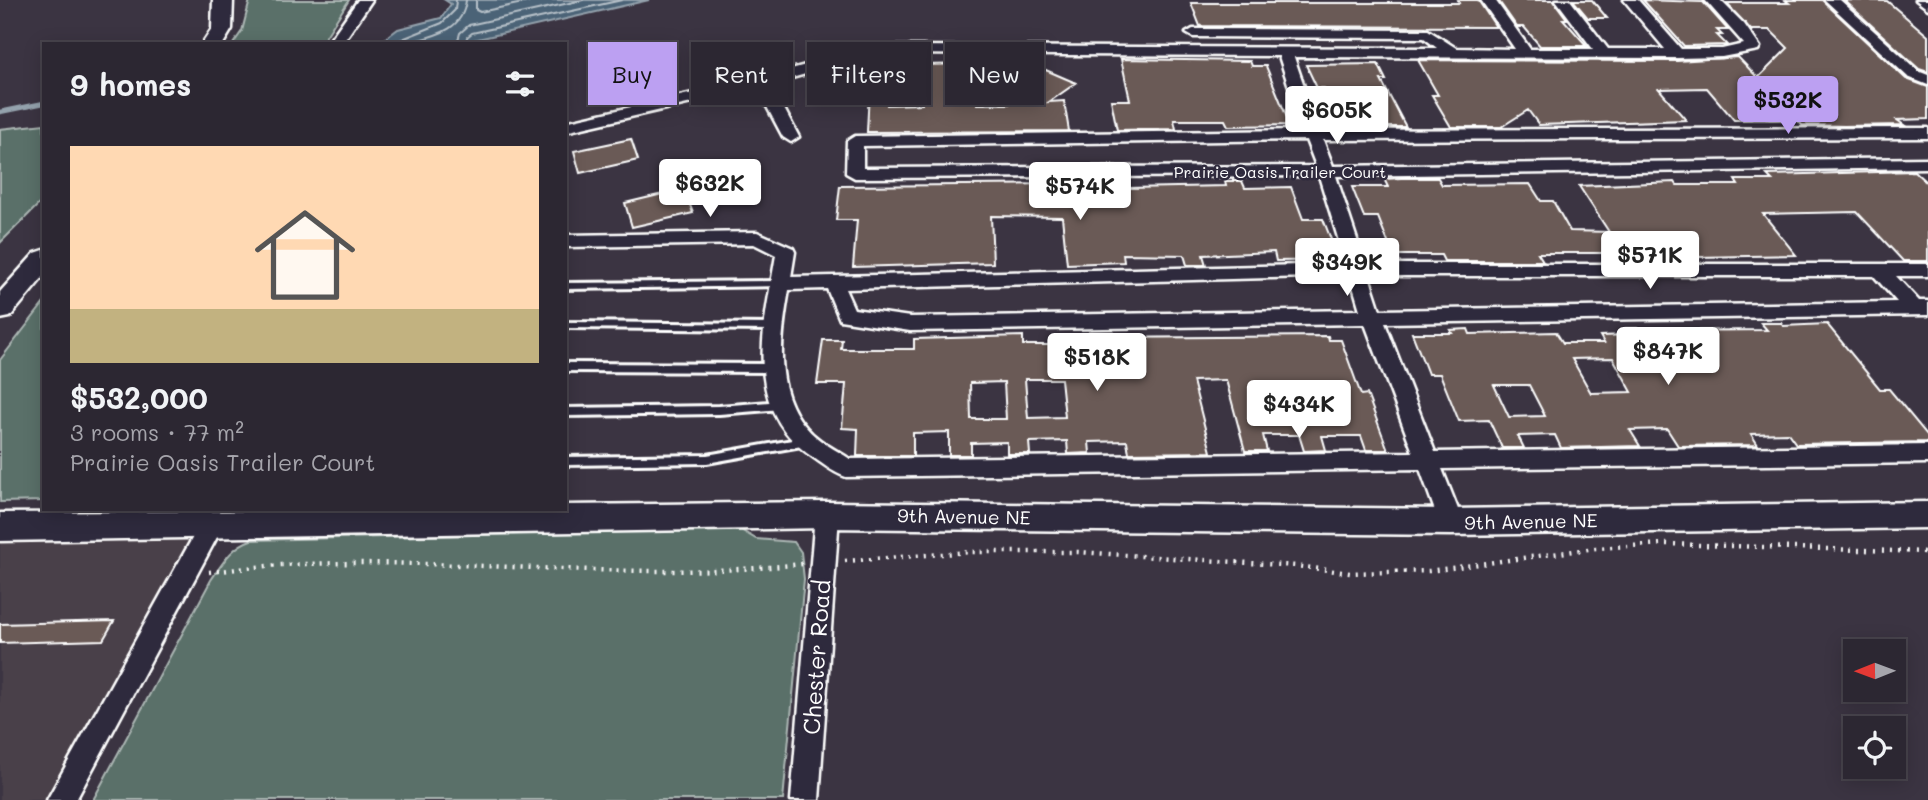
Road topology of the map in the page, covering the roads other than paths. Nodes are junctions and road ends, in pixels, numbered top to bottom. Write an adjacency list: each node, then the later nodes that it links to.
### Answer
1 (223, 0): 11 (street)
2 (365, 0): 12 (street)
3 (1488, 0): 15 (street)
4 (1563, 0): 16 (street)
5 (1631, 0): 17 (street)
6 (1712, 0): 17 (street)
7 (1832, 0): 19 (street)
8 (1923, 0): 9 (street)
9 (1928, 5)
10 (1193, 33): 14 (street)
11 (213, 42)
12 (335, 42)
13 (1285, 51): 14 (street); 18 (street); 25 (street)
14 (1451, 52): 15 (street)
15 (1525, 52): 16 (street)
16 (1604, 54): 17 (street)
17 (1677, 54)
18 (793, 73)
19 (1928, 80)
20 (691, 98): 22 (street)
21 (774, 105): 26 (street)
22 (567, 127)
23 (1760, 132): 24 (street, Prairie Oasis Trailer Court); 25 (street, Prairie Oasis Trailer Court); 28 (street)
24 (1928, 133)
25 (1313, 135): 29 (street); 29 (street, Prairie Oasis Trailer Court)
26 (791, 138)
27 (1928, 163): 28 (street, Prairie Oasis Trailer Court)
28 (1787, 164): 29 (street, Prairie Oasis Trailer Court)
29 (1326, 171): 32 (street)
30 (567, 241): 36 (street)
31 (42, 261): 39 (street)
32 (1360, 270): 33 (street); 35 (street); 40 (street)
33 (1879, 270): 34 (street); 38 (street)
34 (1928, 270)
35 (833, 282): 36 (street); 40 (street)
36 (782, 284): 37 (lane); 42 (street)
37 (567, 286)
38 (1921, 308): 40 (street)
39 (0, 310)
40 (1373, 316): 49 (street)
41 (567, 325): 42 (lane)
42 (774, 327): 44 (street)
43 (567, 367): 44 (lane)
44 (772, 368): 45 (street)
45 (781, 405): 46 (lane); 47 (street)
46 (567, 412)
47 (809, 441): 49 (street); 50 (lane)
48 (1928, 454): 49 (street)
49 (1426, 460): 54 (street)
50 (567, 461)
51 (827, 515): 53 (street, 9th Avenue NE); 54 (street, 9th Avenue NE); 57 (street, Chester Road)
52 (1928, 515): 54 (street, 9th Avenue NE)
53 (216, 516): 55 (street, 9th Avenue NE); 56 (street)
54 (1451, 522)
55 (0, 527)
56 (61, 800)
57 (805, 800)

